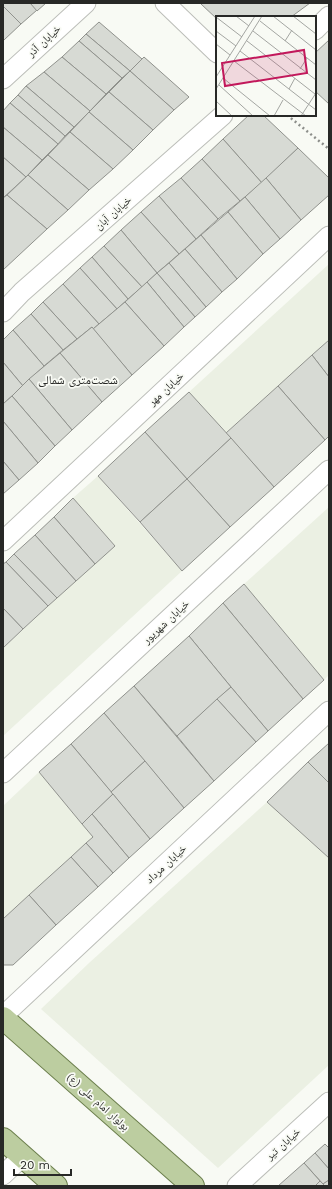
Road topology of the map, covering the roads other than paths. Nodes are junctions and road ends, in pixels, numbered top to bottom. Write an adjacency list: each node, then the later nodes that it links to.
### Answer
1 (86, 3): 6 (street, خیابان آذر)
2 (165, 3): 5 (street)
3 (329, 16): 4 (street)
4 (316, 29)
5 (216, 52)
6 (3, 80)
7 (222, 116): 9 (street, خیابان آبان)
8 (329, 236): 11 (street, خیابان مهر)
9 (3, 312)
10 (329, 470): 13 (street, خیابان شهریور)
11 (3, 541)
12 (329, 712): 14 (street, خیابان مرداد)
13 (3, 773)
14 (3, 1017): 20 (main road, بولوار امام علی (ع))
15 (329, 1102): 21 (street, خیابان تیر)
16 (3, 1138): 17 (main road)
17 (23, 1156): 18 (street); 19 (main road)
18 (3, 1175)
19 (56, 1186)
20 (193, 1186)
21 (237, 1186)

